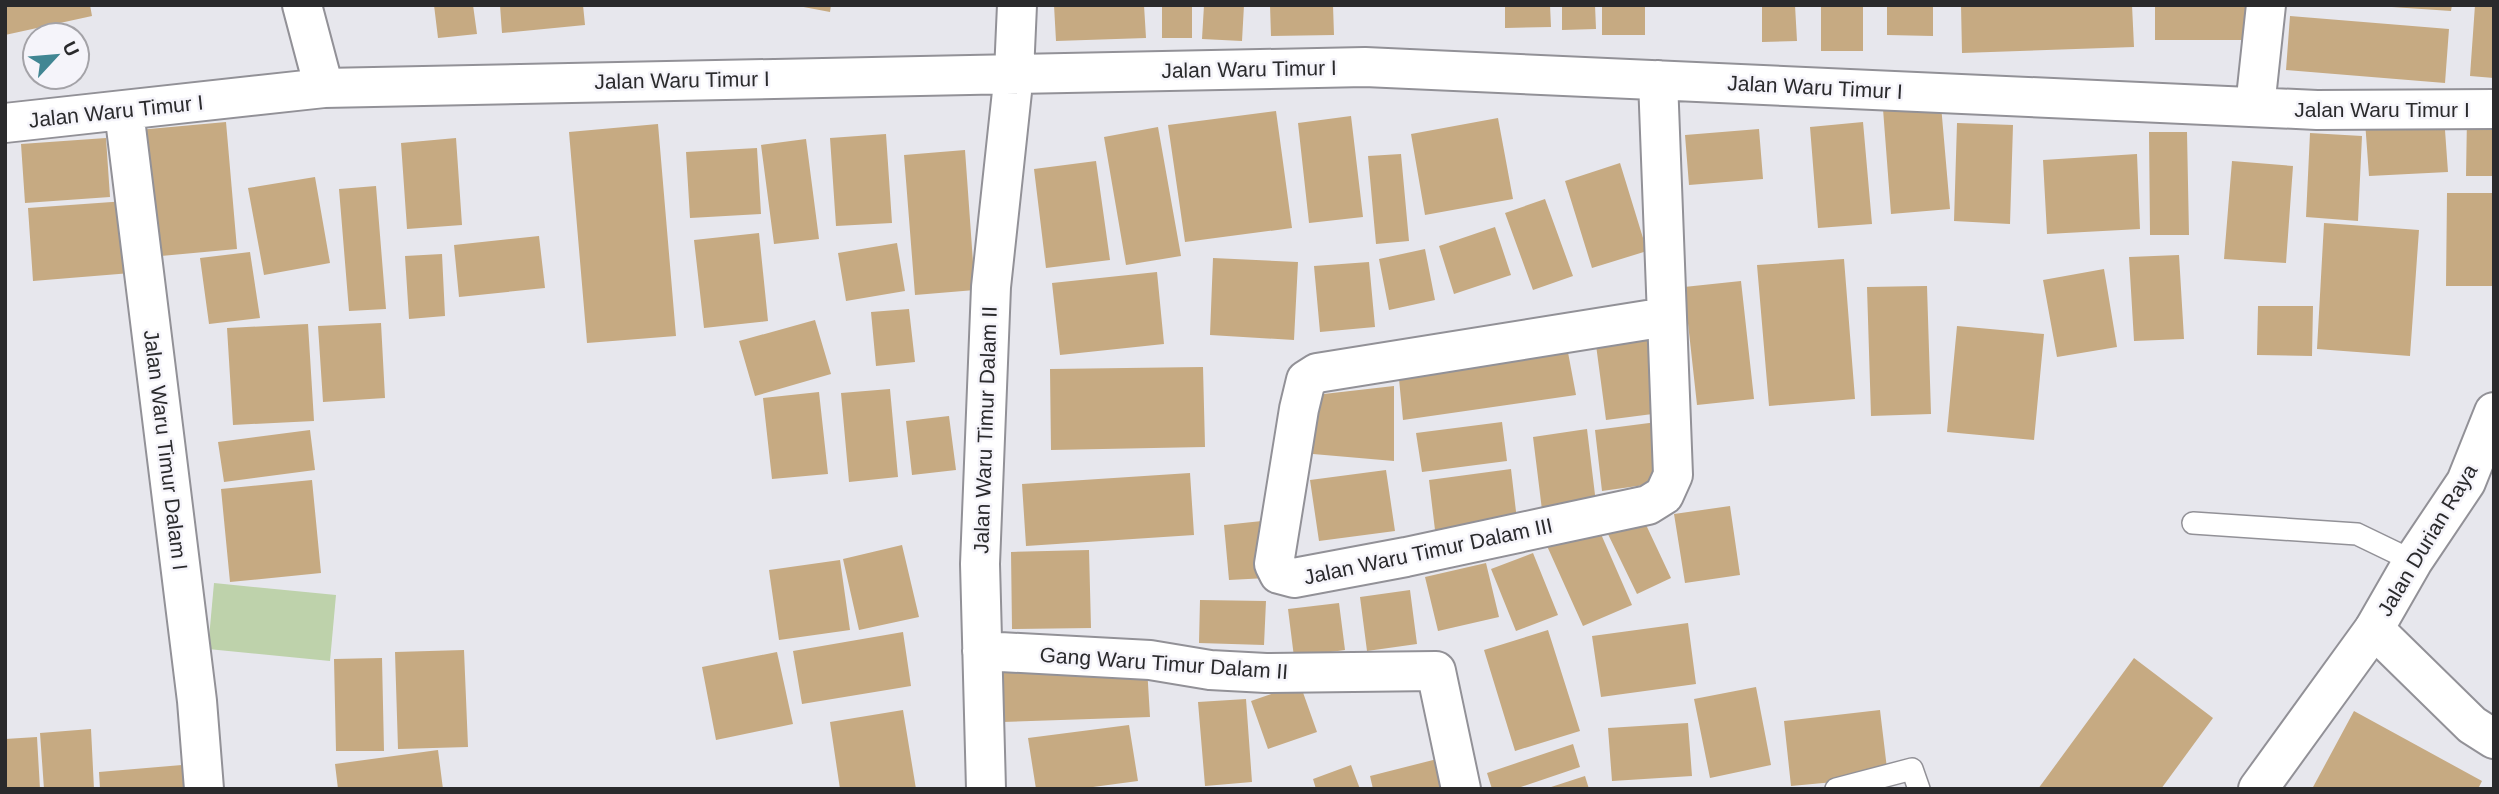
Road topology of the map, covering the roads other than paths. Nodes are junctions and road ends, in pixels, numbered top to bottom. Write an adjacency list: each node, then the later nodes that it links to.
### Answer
1 (302, 5): 6 (street)
2 (1017, 5): 4 (street, Jalan Waru Timur Dalam II)
3 (2266, 5): 7 (street)
4 (1014, 73): 5 (street, Jalan Waru Timur I); 6 (street, Jalan Waru Timur I); 16 (street, Jalan Waru Timur Dalam II)
5 (1658, 80): 7 (street, Jalan Waru Timur I); 11 (street, Jalan Waru Timur Dalam III)
6 (324, 88): 9 (street, Jalan Waru Timur I)
7 (2255, 107): 8 (street, Jalan Waru Timur I)
8 (2494, 109)
9 (124, 111): 10 (street, Jalan Waru Timur I); 18 (street, Jalan Waru Timur Dalam I)
10 (5, 123)
11 (1667, 317): 11 (street, Jalan Waru Timur Dalam III)
12 (2494, 412): 14 (street, Jalan Durian Raya)
13 (2193, 523): 14 (lane)
14 (2413, 561): 15 (street, Jalan Durian Raya)
15 (2374, 629): 17 (street, Jalan Durian Raya); 23 (street, Jalan Durian Raya)
16 (982, 651): 19 (street, Jalan Waru Timur Dalam II); 20 (street, Gang Waru Timur Dalam II)
17 (2494, 739)
18 (204, 789)
19 (986, 789)
20 (1461, 789)
21 (1836, 789): 22 (lane)
22 (1919, 789)
23 (2258, 789)

